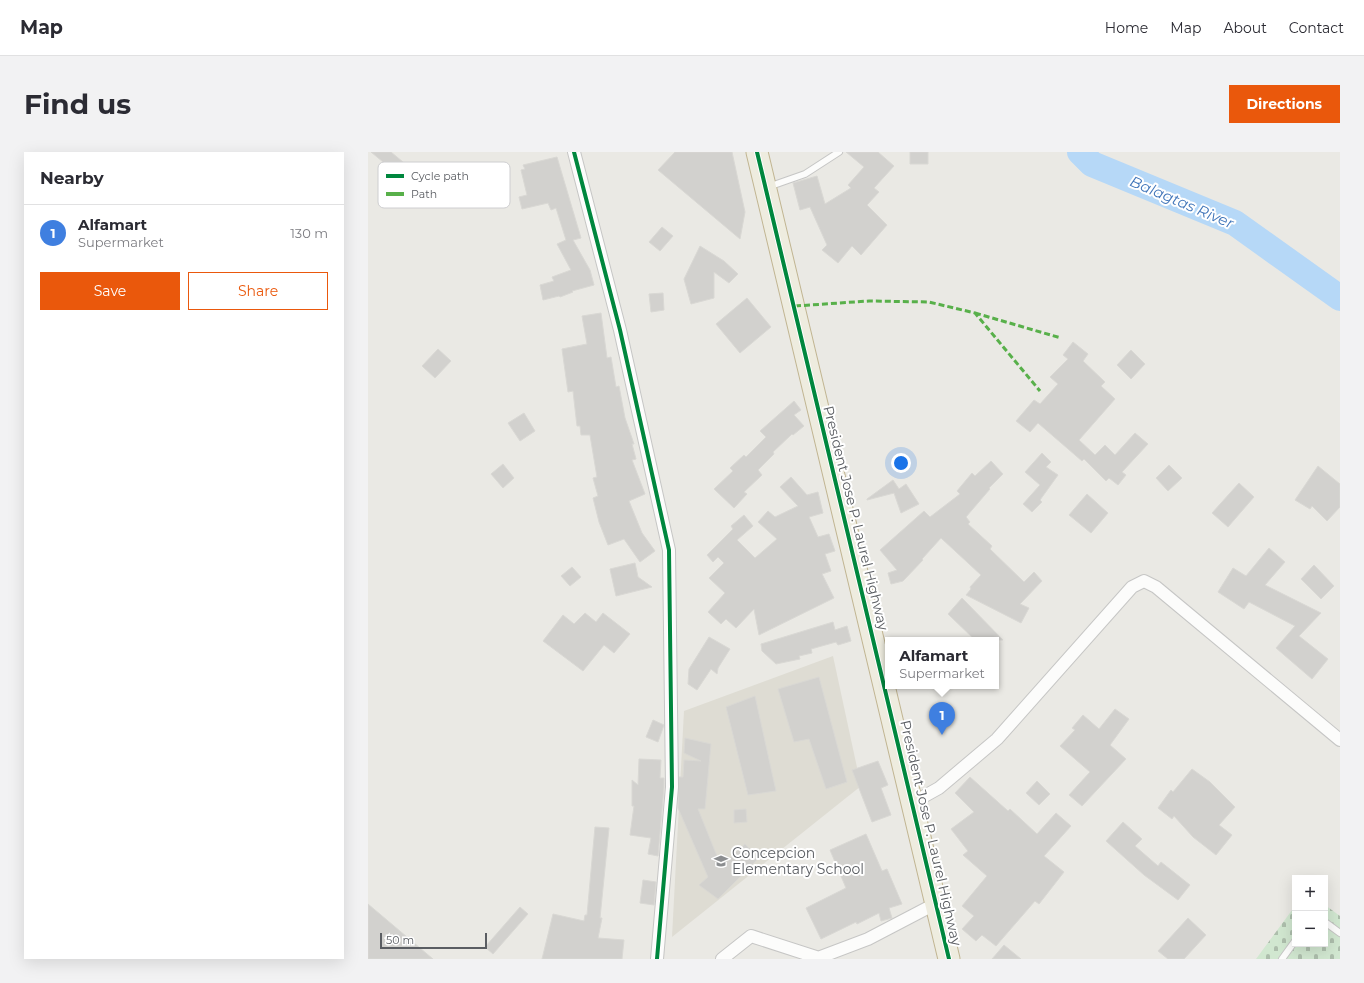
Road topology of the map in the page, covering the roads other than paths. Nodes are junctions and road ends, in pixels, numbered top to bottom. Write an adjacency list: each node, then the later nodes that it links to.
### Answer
1 (574, 152): 12 (street)
2 (757, 152): 4 (highway, President Jose P. Laurel Highway)
3 (839, 152): 4 (lane)
4 (766, 188): 6 (highway, President Jose P. Laurel Highway)
5 (1340, 740): 6 (street)
6 (912, 803): 7 (highway, President Jose P. Laurel Highway)
7 (935, 904): 11 (street); 14 (highway, President Jose P. Laurel Highway)
8 (1328, 924): 9 (lane)
9 (1340, 933)
10 (1292, 945): 15 (lane)
11 (817, 958): 13 (street)
12 (657, 959)
13 (722, 959)
14 (949, 959)
15 (1282, 959)

